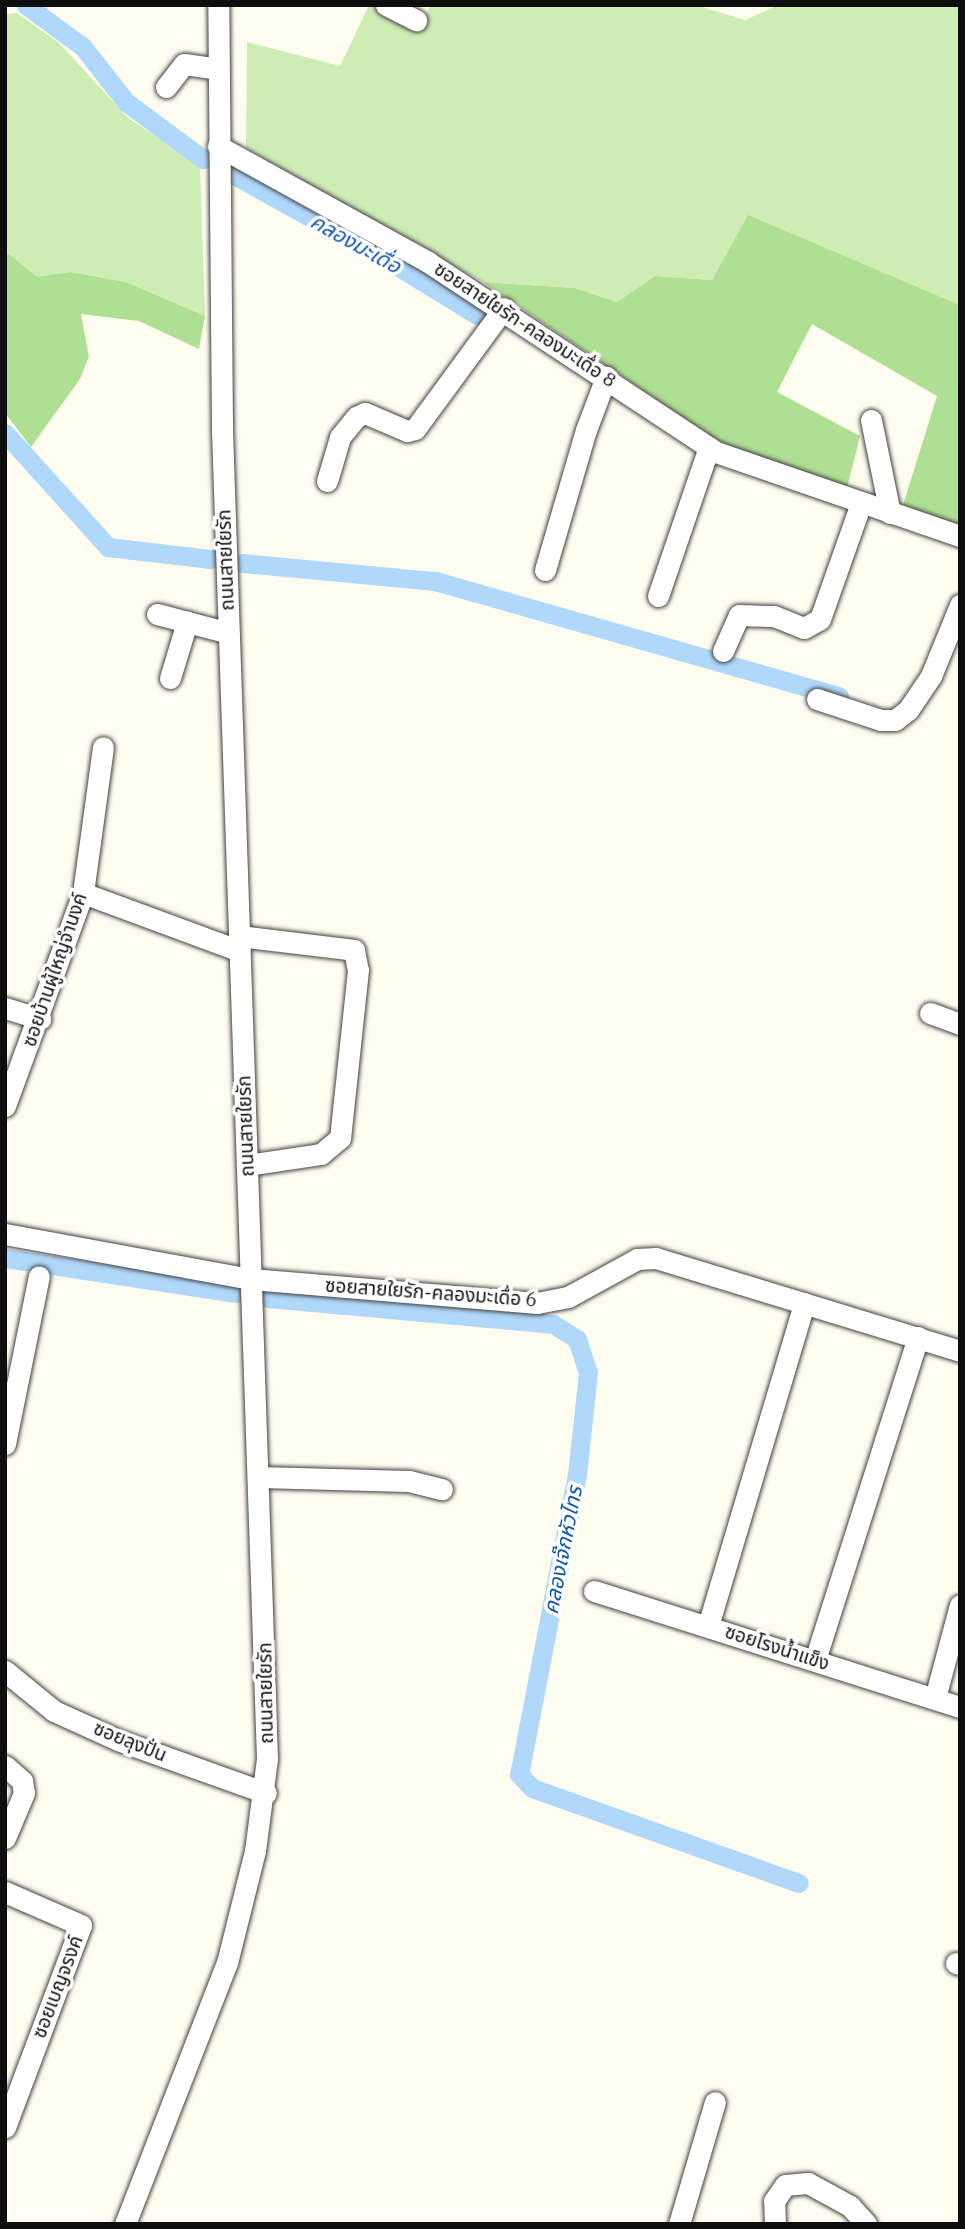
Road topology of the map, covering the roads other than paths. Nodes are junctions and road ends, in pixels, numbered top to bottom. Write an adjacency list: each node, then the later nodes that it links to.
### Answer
1 (218, 5): 4 (street, ถนนสายใยรัก)
2 (389, 6): 3 (street)
3 (416, 20)
4 (218, 69): 5 (street); 6 (street, ถนนสายใยรัก)
5 (166, 87)
6 (218, 146): 7 (street, ซอยสายใยรัก-คลองมะเดื่อ 8); 20 (street, ถนนสายใยรัก)
7 (504, 309): 8 (street, ซอยสายใยรัก-คลองมะเดื่อ 8); 11 (street)
8 (607, 377): 10 (street, ซอยสายใยรัก-คลองมะเดื่อ 8); 15 (street)
9 (871, 420): 13 (street)
10 (709, 447): 12 (street, ซอยสายใยรัก-คลองมะเดื่อ 8); 16 (street)
11 (327, 481)
12 (861, 503): 13 (street, ซอยสายใยรัก-คลองมะเดื่อ 8); 21 (street)
13 (890, 513): 14 (street, ซอยสายใยรัก-คลองมะเดื่อ 8)
14 (960, 536)
15 (545, 570)
16 (658, 596)
17 (960, 605): 23 (street)
18 (157, 614): 19 (street)
19 (187, 622): 20 (street); 22 (street)
20 (229, 633): 26 (street, ถนนสายใยรัก)
21 (723, 651)
22 (170, 678)
23 (817, 699)
24 (103, 747): 25 (street, ซอยบ้านผู้ใหญ่จำนงค์)
25 (83, 893): 26 (street); 29 (street, ซอยบ้านผู้ใหญ่จำนงค์)
26 (240, 944): 32 (street, ถนนสายใยรัก); 32 (street)
27 (5, 1008): 29 (street)
28 (930, 1013): 30 (street)
29 (40, 1019): 31 (street, ซอยบ้านผู้ใหญ่จำนงค์)
30 (960, 1024)
31 (5, 1106)
32 (247, 1165): 35 (street, ถนนสายใยรัก)
33 (5, 1234): 35 (street)
34 (39, 1276): 39 (street)
35 (251, 1279): 36 (street, ซอยสายใยรัก-คลองมะเดื่อ 6); 41 (street, ถนนสายใยรัก)
36 (804, 1303): 37 (street, ซอยสายใยรัก-คลองมะเดื่อ 6); 45 (street)
37 (918, 1337): 38 (street, ซอยสายใยรัก-คลองมะเดื่อ 6); 46 (street)
38 (960, 1351)
39 (10, 1399): 40 (street)
40 (5, 1444)
41 (259, 1477): 42 (street); 51 (street, ถนนสายใยรัก)
42 (442, 1489)
43 (594, 1591): 45 (street, ซอยโรงน้ำแข็ง)
44 (960, 1605): 48 (street)
45 (708, 1626): 46 (street, ซอยโรงน้ำแข็ง)
46 (815, 1660): 48 (street, ซอยโรงน้ำแข็ง)
47 (5, 1671): 51 (street, ซอยลุงปั่น)
48 (935, 1698): 49 (street, ซอยโรงน้ำแข็ง)
49 (960, 1707)
50 (5, 1766): 52 (street)
51 (266, 1793): 56 (street, ถนนสายใยรัก)
52 (5, 1838)
53 (5, 1892): 55 (street, ซอยเบญจรงค์)
54 (715, 2102): 57 (street)
55 (5, 2127)
56 (125, 2224)
57 (679, 2224)
58 (775, 2224): 59 (street)
59 (866, 2224)

